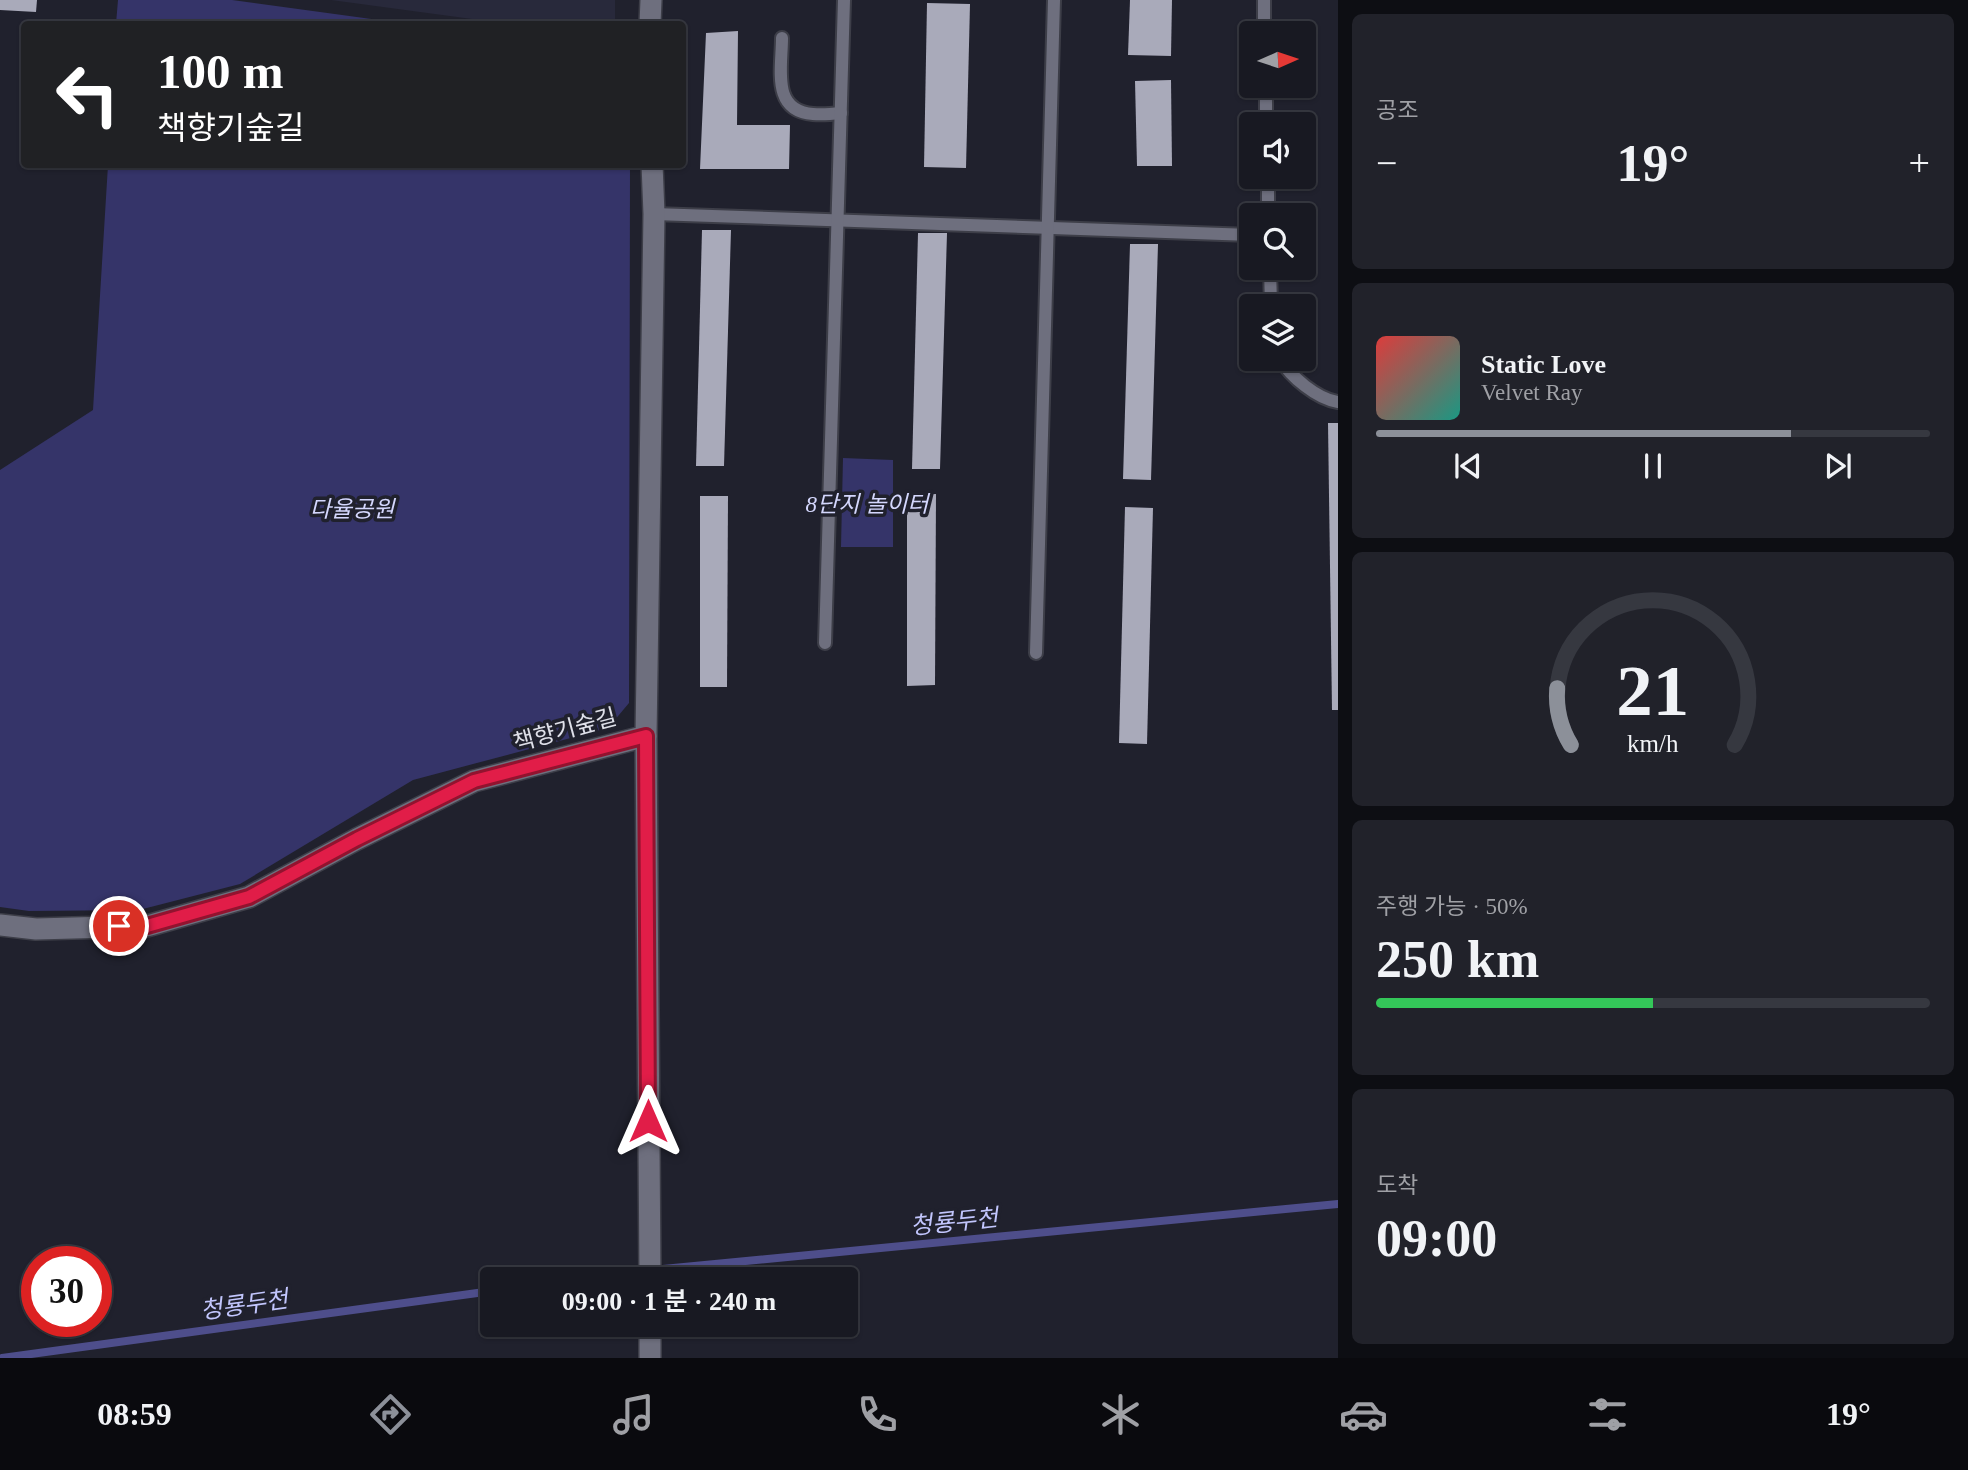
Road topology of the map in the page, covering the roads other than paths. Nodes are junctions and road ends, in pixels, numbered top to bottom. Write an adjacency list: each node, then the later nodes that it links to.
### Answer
1 (651, 0): 5 (street)
2 (844, 0): 8 (lane)
3 (1054, 0): 12 (lane)
4 (1264, 0): 6 (lane)
5 (650, 21)
6 (1264, 21)
7 (782, 38): 8 (lane)
8 (841, 113): 11 (lane)
9 (652, 168): 10 (street, 책향기숲길)
10 (654, 214): 11 (lane); 18 (street, 책향기숲길)
11 (837, 220): 12 (lane); 16 (lane)
12 (1047, 228): 13 (lane); 17 (lane)
13 (1239, 235)
14 (1292, 371): 15 (lane)
15 (1338, 402)
16 (825, 643)
17 (1036, 653)
18 (646, 736): 19 (street, 책향기숲길); 20 (street)
19 (0, 925)
20 (650, 1267)
21 (650, 1337): 22 (street)
22 (650, 1358)

